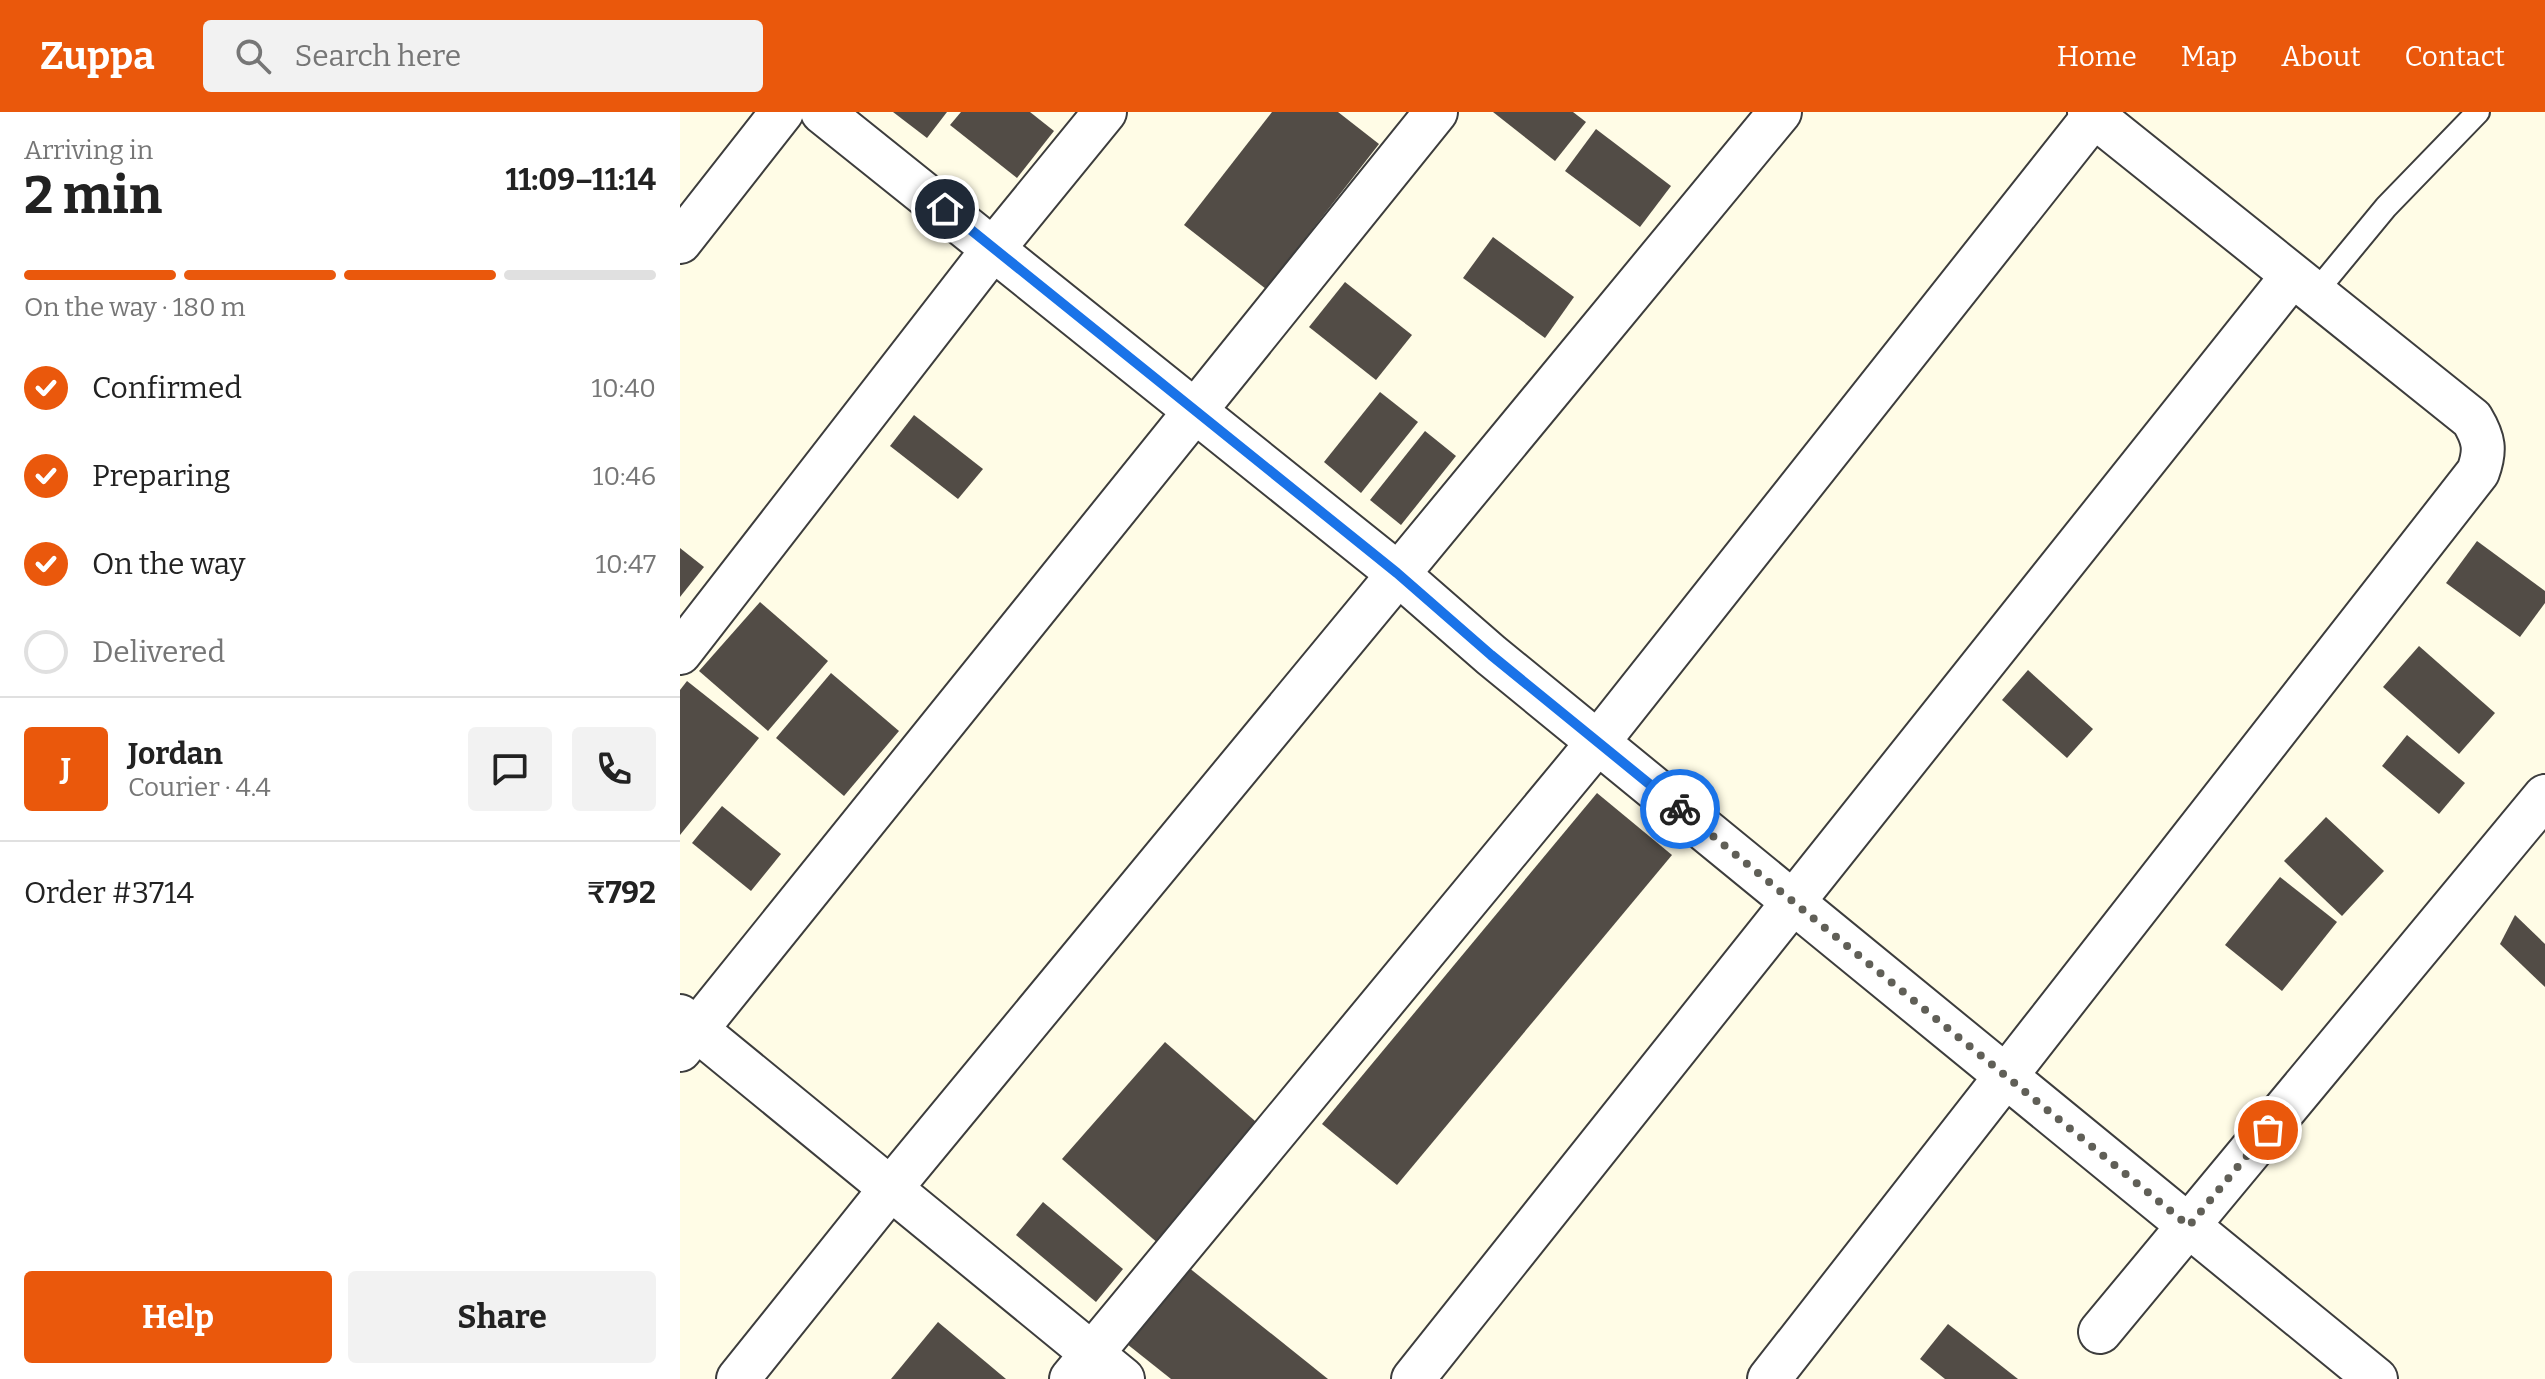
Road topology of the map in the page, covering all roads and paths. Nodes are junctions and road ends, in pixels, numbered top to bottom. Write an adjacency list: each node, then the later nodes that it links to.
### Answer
1 (782, 112): 8 (street)
2 (822, 112): 9 (street)
3 (1105, 112): 9 (street)
4 (1436, 112): 11 (street)
5 (1780, 112): 12 (street)
6 (2478, 112): 10 (lane)
7 (2093, 113): 10 (street); 14 (street)
8 (680, 242)
9 (994, 248): 11 (street); 13 (street)
10 (2304, 284): 16 (street); 18 (street)
11 (1195, 411): 12 (street); 17 (street)
12 (1397, 573): 14 (street); 19 (street)
13 (680, 653)
14 (1598, 742): 16 (street); 22 (street)
15 (2545, 796): 20 (street)
16 (1793, 902): 18 (street); 25 (street)
17 (685, 1032): 19 (street)
18 (2008, 1077): 20 (street); 26 (street)
19 (891, 1188): 22 (street); 23 (street)
20 (2189, 1226): 21 (street); 27 (street)
21 (2100, 1332)
22 (1080, 1366): 24 (street)
23 (738, 1379)
24 (1123, 1379)
25 (1413, 1379)
26 (1769, 1379)
27 (2376, 1379)

